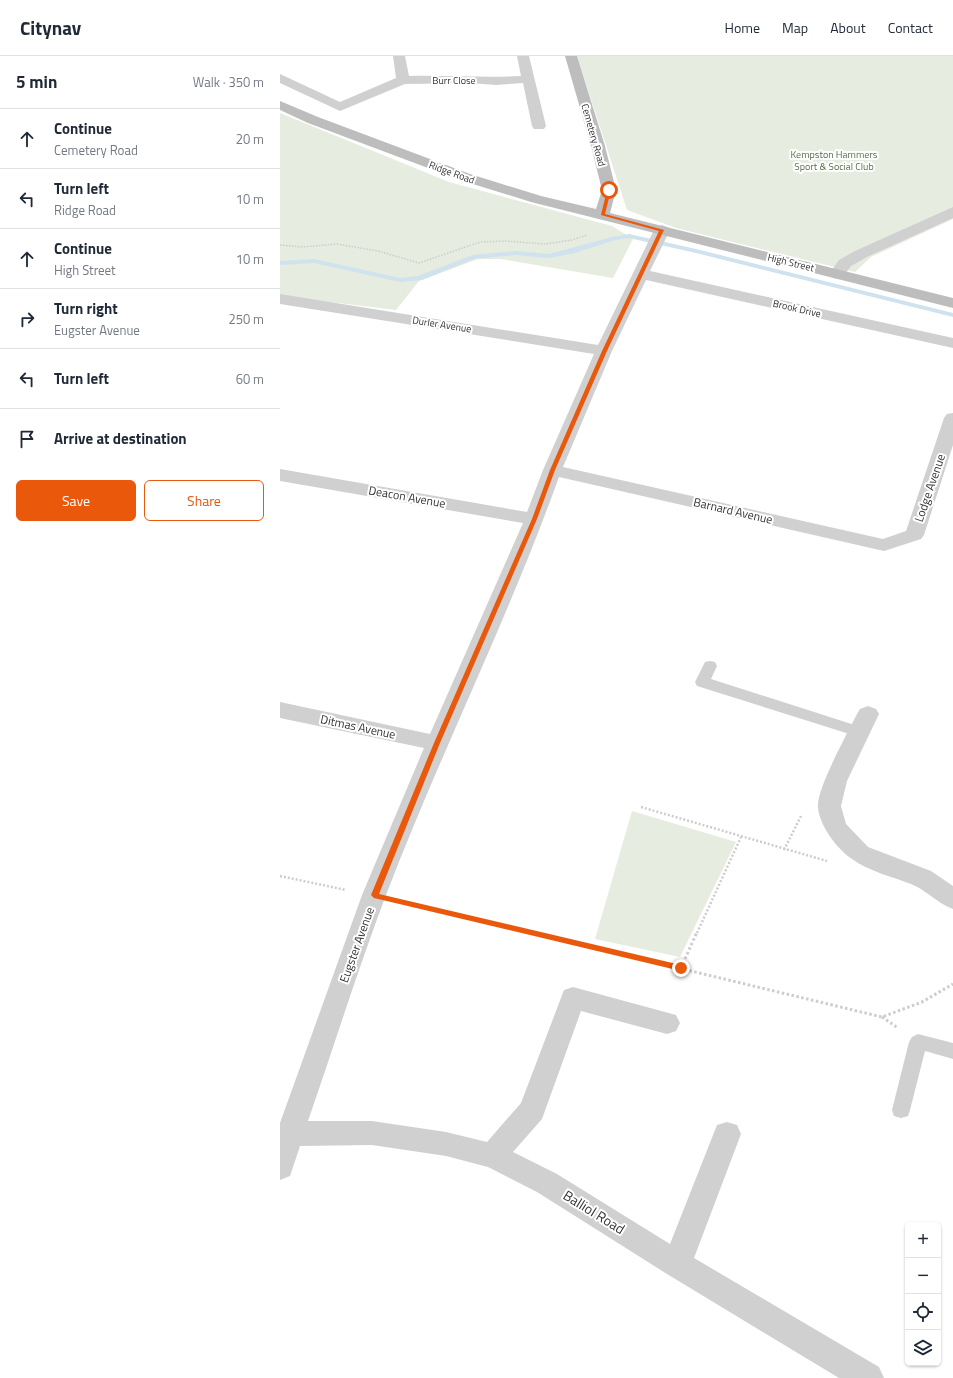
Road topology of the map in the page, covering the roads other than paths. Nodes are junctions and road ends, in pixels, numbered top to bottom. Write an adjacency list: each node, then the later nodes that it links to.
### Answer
1 (399, 56): 6 (street)
2 (523, 56): 5 (street)
3 (571, 56): 10 (main road, Cemetery Road)
4 (280, 78): 6 (street)
5 (529, 79): 6 (street, Burr Close); 8 (street)
6 (403, 80)
7 (280, 105): 10 (main road, Ridge Road)
8 (540, 126)
9 (953, 212): 14 (street)
10 (602, 214): 11 (main road, Ridge Road)
11 (629, 222): 12 (main road, High Street)
12 (657, 238): 13 (street, Eugster Avenue); 14 (main road, High Street)
13 (641, 274): 17 (street, Brook Drive); 18 (street, Eugster Avenue)
14 (838, 274): 16 (main road, High Street)
15 (280, 299): 18 (street, Durler Avenue)
16 (953, 303)
17 (953, 343)
18 (604, 351): 20 (street, Eugster Avenue)
19 (953, 418): 23 (street, Lodge Avenue)
20 (552, 470): 22 (street, Eugster Avenue); 23 (street, Barnard Avenue)
21 (280, 475): 22 (street, Deacon Avenue)
22 (534, 519): 27 (street, Eugster Avenue)
23 (914, 536)
24 (710, 666): 26 (lane)
25 (280, 710): 27 (street, Ditmas Avenue)
26 (864, 723): 28 (street)
27 (437, 743): 32 (street, Eugster Avenue)
28 (953, 899)
29 (667, 1023): 34 (street)
30 (953, 1051): 31 (lane)
31 (901, 1110)
32 (290, 1134): 34 (street, Balliol Road); 35 (street, Eugster Avenue)
33 (726, 1134): 36 (street)
34 (493, 1156): 36 (street, Balliol Road)
35 (280, 1167)
36 (677, 1264): 37 (street, Balliol Road)
37 (868, 1378)

